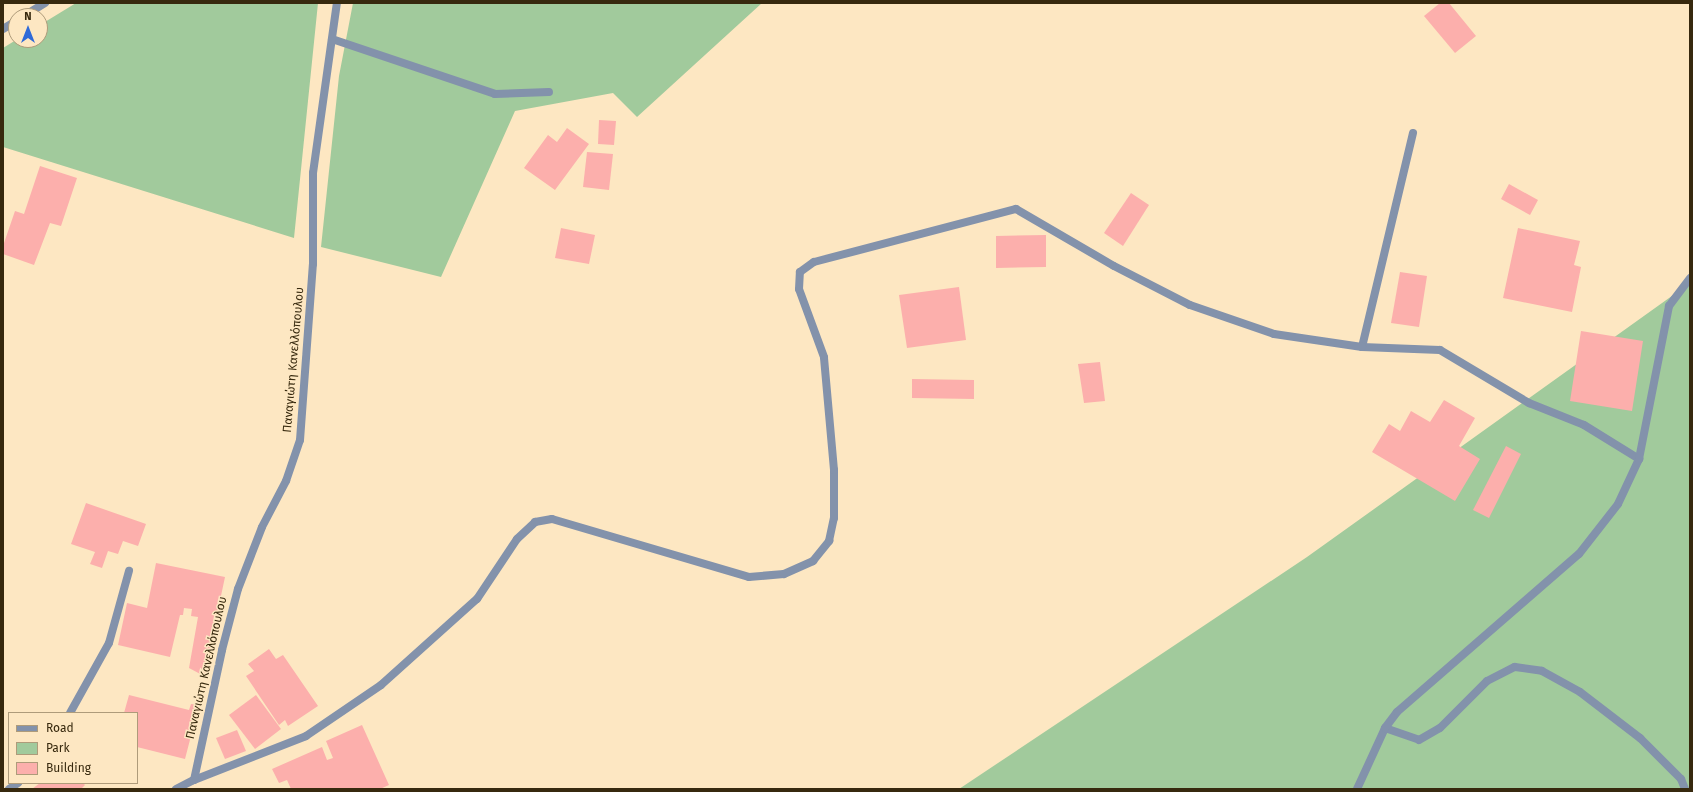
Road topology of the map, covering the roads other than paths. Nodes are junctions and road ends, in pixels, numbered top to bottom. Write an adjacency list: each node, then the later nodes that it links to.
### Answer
1 (337, 3): 2 (street, Παναγιώτη Κανελλόπουλου)
2 (332, 39): 3 (street); 11 (street, Παναγιώτη Κανελλόπουλου)
3 (549, 92)
4 (1413, 133): 6 (street)
5 (1690, 278): 7 (street)
6 (1362, 347): 7 (street); 11 (street)
7 (1639, 458): 10 (street)
8 (129, 571): 9 (street)
9 (71, 712)
10 (1386, 728): 13 (street); 14 (street)
11 (194, 780): 12 (street)
12 (176, 789)
13 (1357, 789)
14 (1685, 789)

